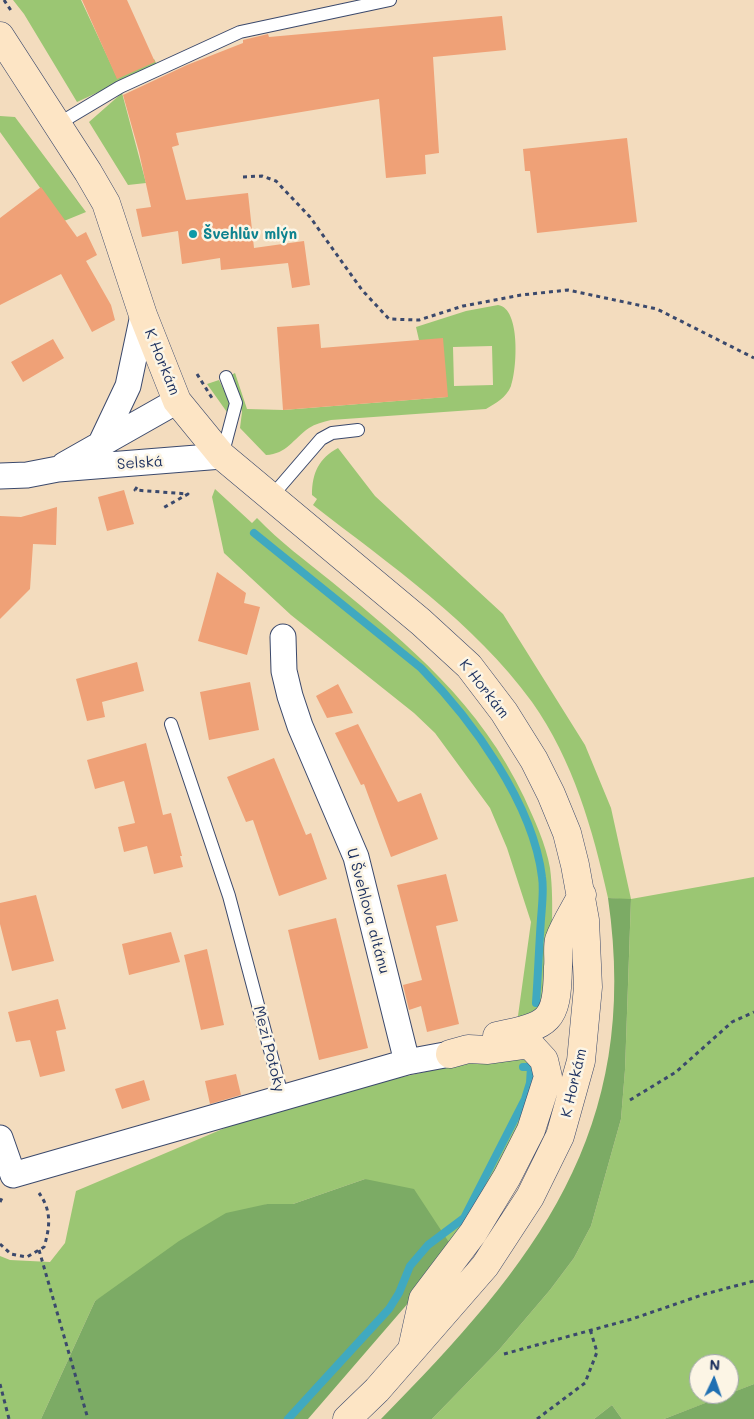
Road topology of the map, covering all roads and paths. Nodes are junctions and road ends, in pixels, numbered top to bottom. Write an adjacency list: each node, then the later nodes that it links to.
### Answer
1 (390, 0): 3 (lane)
2 (0, 36): 3 (main road, K Horkám)
3 (58, 124): 5 (main road, K Horkám)
4 (243, 177): 6 (path)
5 (143, 315): 8 (main road, K Horkám); 10 (street, Selská)
6 (754, 358)
7 (226, 377): 11 (lane)
8 (177, 401): 10 (street, Selská); 11 (main road, K Horkám)
9 (358, 430): 15 (lane)
10 (100, 445): 13 (street, Selská)
11 (222, 456): 12 (street, Selská); 15 (main road, K Horkám)
12 (157, 461): 13 (street, Selská); 16 (path)
13 (58, 469): 14 (street, Selská)
14 (0, 476)
15 (271, 497): 19 (main road, K Horkám)
16 (163, 508)
17 (283, 637): 22 (street, U Švehlova altánu)
18 (171, 724): 23 (lane, Mezi Potoky)
19 (582, 894): 21 (main road); 31 (main road, K Horkám)
20 (754, 1012): 24 (path)
21 (459, 1052): 22 (street); 31 (main road)
22 (407, 1062): 23 (street)
23 (283, 1099): 26 (street, Mezi Potoky)
24 (630, 1100)
25 (0, 1138): 26 (street)
26 (13, 1175): 28 (path)
27 (0, 1244): 28 (path)
28 (39, 1250): 35 (path)
29 (754, 1281): 30 (path)
30 (590, 1329): 32 (path); 37 (path)
31 (411, 1351): 36 (main road, K Horkám)
32 (504, 1354)
33 (0, 1384): 34 (path)
34 (9, 1419)
35 (88, 1419)
36 (347, 1419)
37 (537, 1419)

